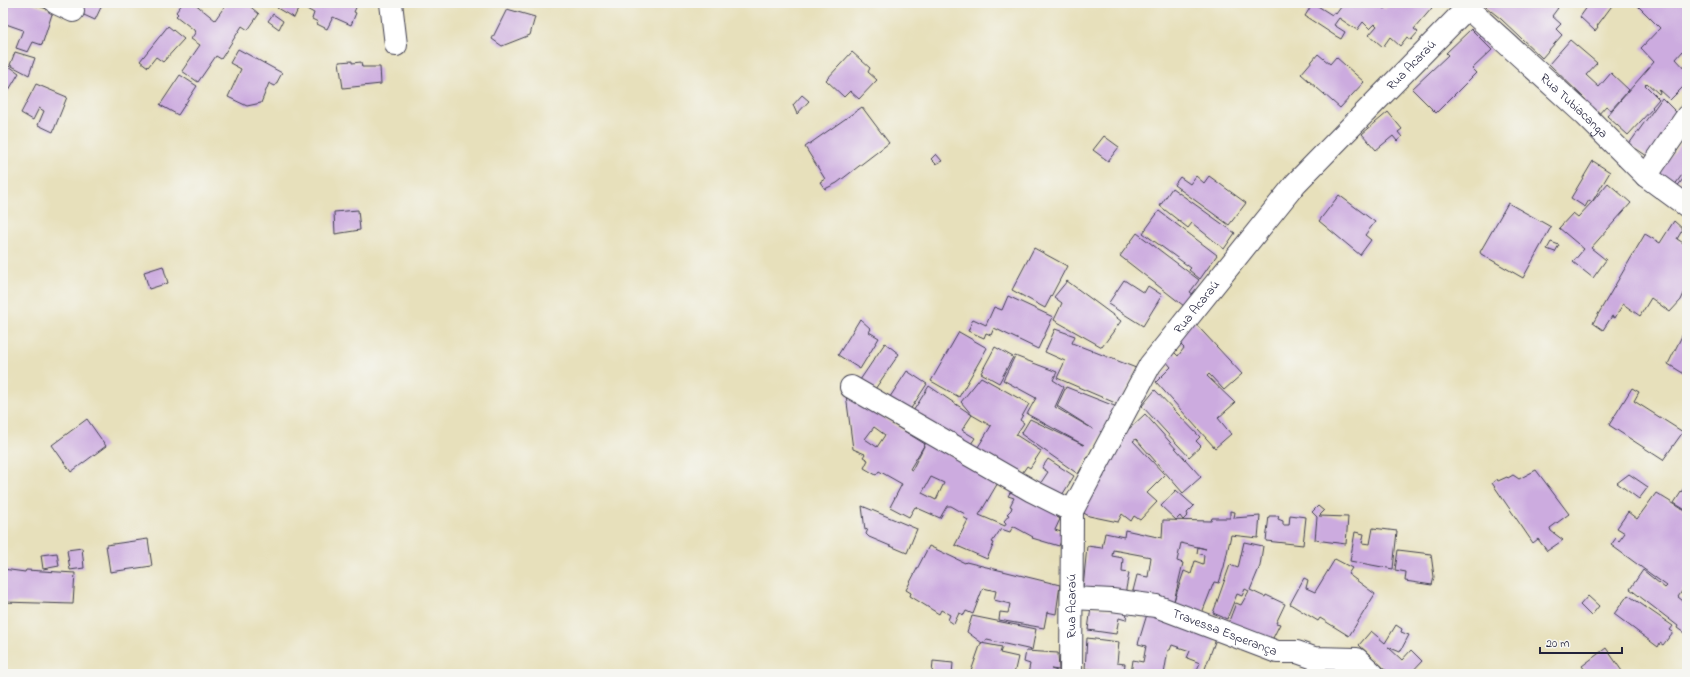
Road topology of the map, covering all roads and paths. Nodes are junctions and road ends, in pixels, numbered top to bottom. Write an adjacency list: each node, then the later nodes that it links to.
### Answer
1 (391, 3): 3 (street)
2 (1464, 5): 5 (street, Rua Tubiacanga); 8 (street, Rua Acaraú)
3 (396, 45)
4 (1687, 116): 5 (street)
5 (1646, 176): 6 (street, Rua Tubiacanga)
6 (1687, 206)
7 (851, 387): 8 (street)
8 (1072, 511): 9 (street, Rua Acaraú)
9 (1072, 598): 10 (street, Rua Acaraú); 11 (street, Travessa Esperança)
10 (1071, 674)
11 (1373, 674)

